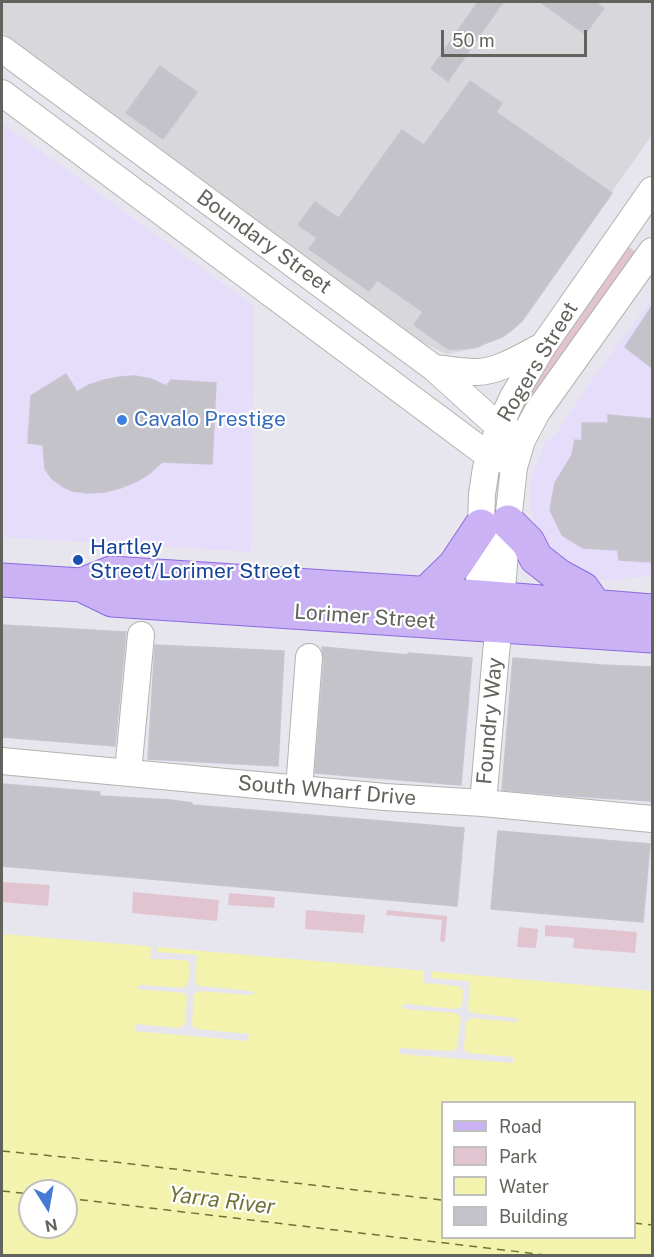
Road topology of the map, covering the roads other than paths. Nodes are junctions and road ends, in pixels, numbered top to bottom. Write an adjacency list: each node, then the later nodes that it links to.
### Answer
1 (2, 49): 6 (street, Boundary Street)
2 (2, 93): 9 (street, Boundary Street)
3 (652, 192): 5 (street, Rogers Street)
4 (652, 251): 8 (street, Rogers Street)
5 (543, 346): 6 (street); 7 (street, Rogers Street)
6 (434, 368): 7 (street, Boundary Street)
7 (499, 427): 8 (street, Boundary Street); 9 (street, Rogers Street)
8 (524, 437): 10 (street, Rogers Street)
9 (489, 456): 10 (street, Boundary Street); 11 (street, Rogers Street)
10 (515, 463): 11 (street, Rogers Street)
11 (494, 524): 14 (main road); 15 (main road); 17 (street, Rogers Street)
12 (2, 580): 13 (main road, Lorimer Street)
13 (81, 585): 14 (main road, Lorimer Street); 17 (main road, Lorimer Street)
14 (424, 595): 17 (main road, Lorimer Street)
15 (595, 606): 16 (main road, Lorimer Street); 17 (main road, Lorimer Street)
16 (652, 611)
17 (491, 618): 19 (main road, Lorimer Street); 24 (street, Foundry Way)
18 (141, 635): 22 (street)
19 (652, 636)
20 (309, 657): 23 (street)
21 (2, 761): 22 (street, South Wharf Drive)
22 (128, 772): 23 (street, South Wharf Drive)
23 (298, 789): 24 (street, South Wharf Drive)
24 (483, 803): 25 (street, South Wharf Drive)
25 (652, 819)

